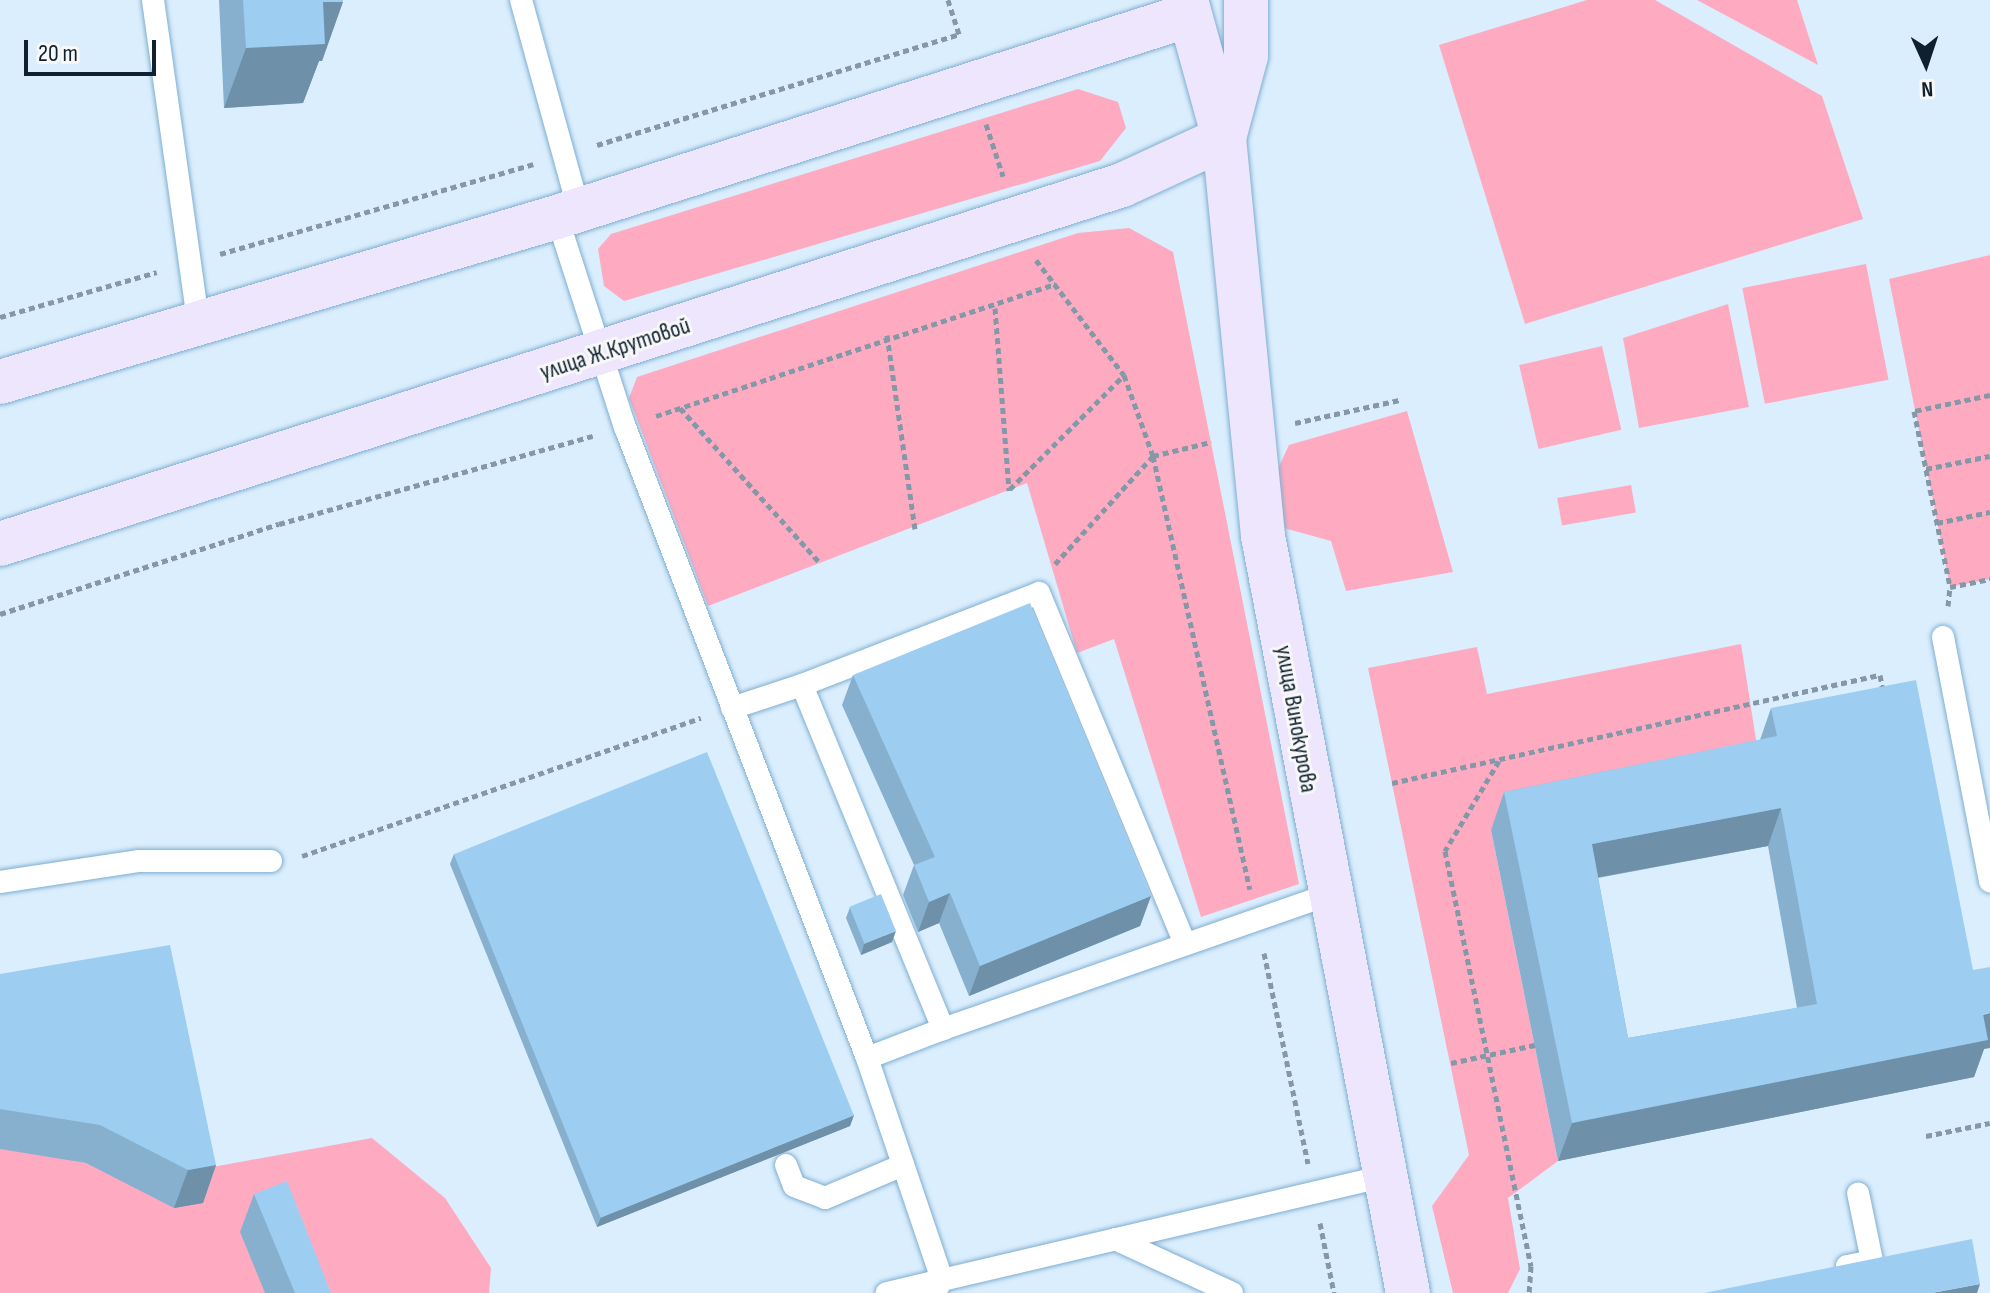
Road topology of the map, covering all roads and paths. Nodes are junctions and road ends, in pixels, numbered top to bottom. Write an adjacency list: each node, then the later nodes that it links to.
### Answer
1 (153, 0): 12 (lane)
2 (521, 0): 8 (lane)
3 (948, 0): 8 (path)
4 (1246, 0): 7 (main road, улица Винокурова)
5 (1187, 8): 7 (main road, улица Винокурова); 10 (main road)
6 (984, 118): 9 (path)
7 (1224, 138): 18 (main road, улица Ж.Крутовой); 25 (main road, улица Винокурова)
8 (563, 155): 10 (lane); 12 (path)
9 (1007, 188)
10 (568, 214): 16 (main road); 18 (lane)
11 (1028, 250): 13 (path)
12 (190, 263): 15 (path); 16 (lane)
13 (1056, 284): 14 (path); 19 (path)
14 (995, 308): 17 (path); 19 (path)
15 (0, 317)
16 (198, 321): 20 (main road)
17 (887, 335): 23 (path); 31 (path)
18 (602, 354): 24 (lane); 32 (main road, улица Ж.Крутовой)
19 (1124, 375): 26 (path)
20 (0, 382)
21 (1990, 395): 28 (path)
22 (1400, 400): 25 (path)
23 (680, 408): 24 (path); 33 (path)
24 (625, 427): 36 (path); 40 (lane)
25 (1250, 433): 26 (path); 46 (main road, улица Винокурова)
26 (1153, 456): 35 (path); 47 (path)
27 (1990, 456): 28 (path)
28 (1926, 469): 30 (path)
29 (1990, 512): 30 (path)
30 (1937, 523): 34 (path)
31 (915, 529)
32 (0, 544)
33 (819, 562)
34 (1990, 579)
35 (1039, 593): 38 (lane); 48 (lane)
36 (0, 614)
37 (1943, 637): 45 (lane)
38 (802, 685): 40 (lane); 49 (lane)
39 (1886, 706): 41 (path)
40 (732, 708): 43 (path); 52 (lane)
41 (1499, 760): 42 (path); 51 (path)
42 (1392, 783)
43 (271, 861): 44 (lane)
44 (0, 882)
45 (1990, 882)
46 (1328, 895): 47 (lane); 58 (main road, улица Винокурова)
47 (1257, 919): 48 (lane); 59 (path)
48 (1185, 943): 49 (lane)
49 (943, 1029): 52 (lane)
50 (1535, 1045): 51 (path)
51 (1484, 1056): 53 (path); 68 (path)
52 (867, 1058): 57 (lane)
53 (1451, 1063)
54 (1990, 1123): 55 (path)
55 (1926, 1136)
56 (786, 1165): 57 (lane)
57 (903, 1165): 63 (lane)
58 (1382, 1177): 59 (lane); 67 (main road, улица Винокурова)
59 (1314, 1192): 61 (lane); 66 (path)
60 (1858, 1193): 62 (lane)
61 (1115, 1239): 63 (lane); 65 (lane)
62 (1825, 1271)
63 (938, 1287): 64 (lane)
64 (887, 1293)
65 (1232, 1293)
66 (1334, 1293)
67 (1408, 1293)
68 (1529, 1293)

